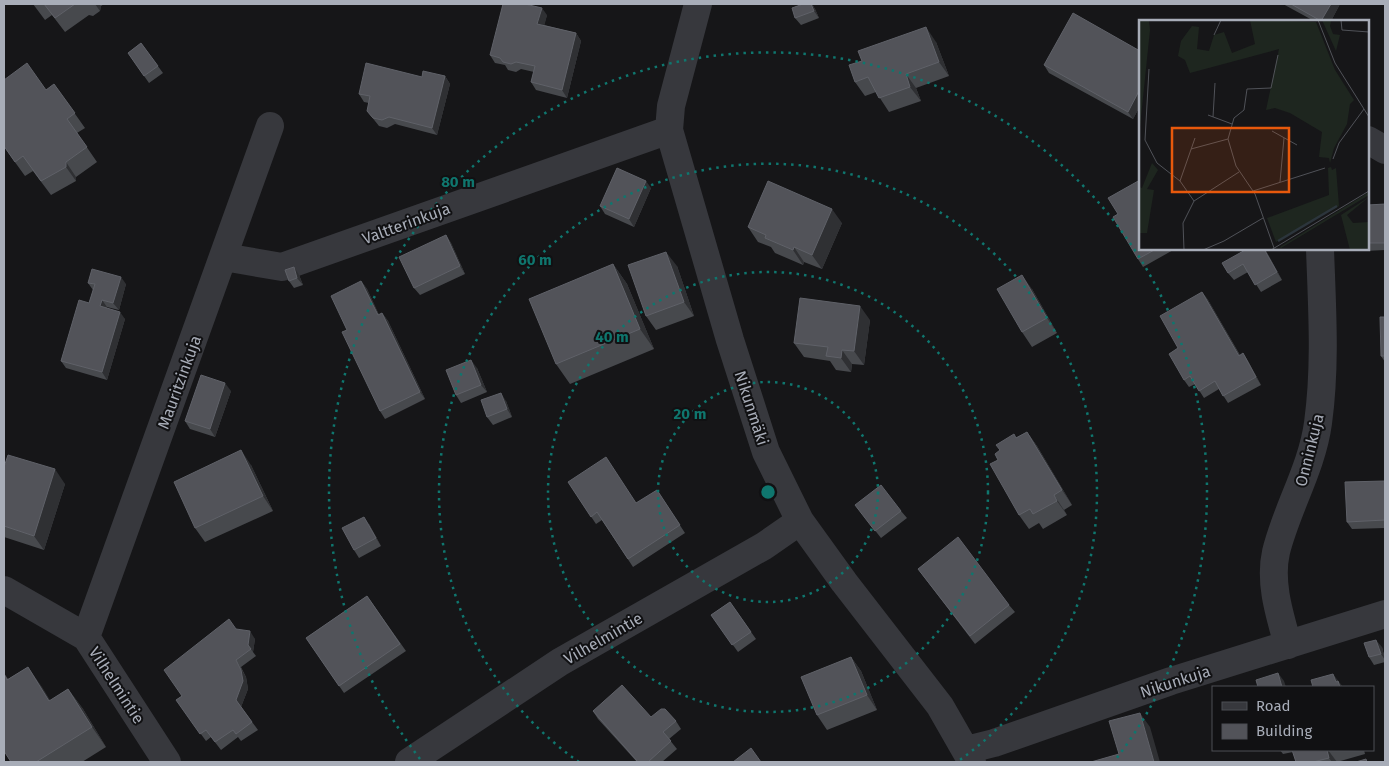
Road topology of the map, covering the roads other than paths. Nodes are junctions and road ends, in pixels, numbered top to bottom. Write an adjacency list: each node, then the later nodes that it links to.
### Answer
1 (698, 4): 3 (street, Nikunmäki)
2 (270, 126): 7 (street, Mauritzinkuja)
3 (669, 130): 7 (street, Valtterinkuja); 8 (street, Nikunmäki)
4 (1369, 141): 5 (street)
5 (1385, 150)
6 (1320, 250): 12 (street, Onninkuja)
7 (224, 257): 11 (street, Mauritzinkuja)
8 (800, 521): 13 (street, Nikunmäki); 15 (street, Vilhelmintie)
9 (4, 590): 11 (street, Vilhelmintie)
10 (1385, 614): 12 (street, Nikunkuja)
11 (86, 637): 14 (street, Vilhelmintie)
12 (1288, 645): 13 (street, Nikunkuja)
13 (969, 756)
14 (167, 762)
15 (409, 762)

